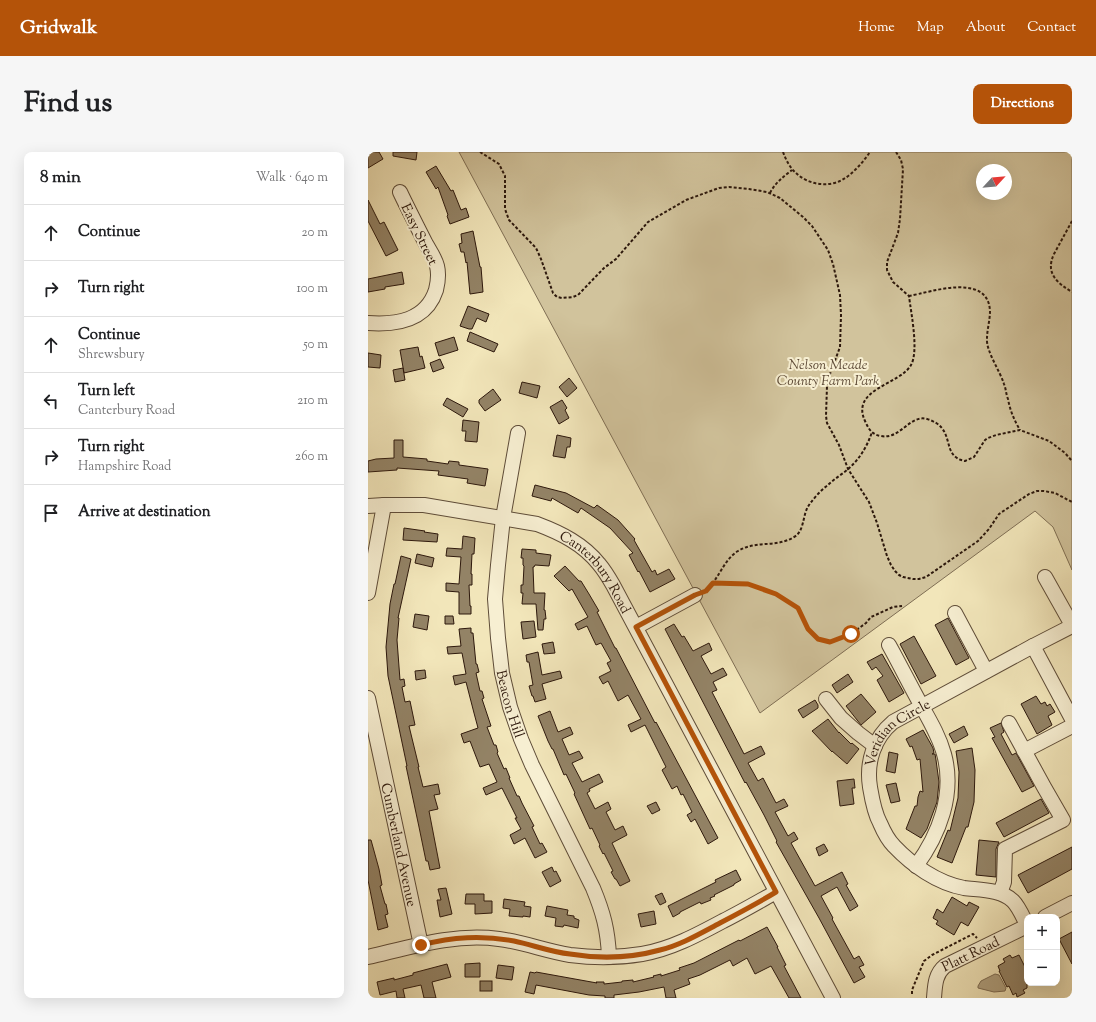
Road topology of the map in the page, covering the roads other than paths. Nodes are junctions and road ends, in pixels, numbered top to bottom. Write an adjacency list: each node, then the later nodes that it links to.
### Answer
1 (400, 192): 2 (street, Easy Street)
2 (368, 323)
3 (518, 433): 6 (street, Beacon Hill)
4 (384, 505): 5 (street, Canterbury Road); 6 (street, Canterbury Road); 8 (street)
5 (368, 506)
6 (503, 518): 12 (street, Canterbury Road); 33 (street, Beacon Hill)
7 (1045, 577): 11 (street)
8 (368, 593)
9 (695, 595): 12 (street)
10 (955, 613): 15 (street)
11 (1072, 625): 14 (street, Veridian Circle)
12 (636, 627): 25 (street, Canterbury Road)
13 (889, 645): 18 (street)
14 (1033, 646): 15 (street, Veridian Circle); 19 (street)
15 (986, 671): 18 (street, Veridian Circle)
16 (368, 698): 31 (street, Cumberland Avenue)
17 (826, 699): 22 (street)
18 (922, 706): 22 (street, Veridian Circle); 24 (street)
19 (1072, 719)
20 (1009, 723): 23 (street)
21 (1072, 726): 23 (street)
22 (875, 746): 24 (street, Veridian Circle)
23 (1024, 751): 26 (street)
24 (916, 866): 26 (street, Veridian Circle)
25 (776, 892): 33 (street); 34 (street, Canterbury Road)
26 (1000, 893): 29 (street, Veridian Circle)
27 (1072, 903): 28 (street)
28 (1051, 914)
29 (1024, 920)
30 (1024, 926): 35 (street, Platt Road)
31 (421, 945): 32 (street); 33 (street)
32 (368, 957)
33 (609, 957)
34 (833, 998)
35 (934, 998)

